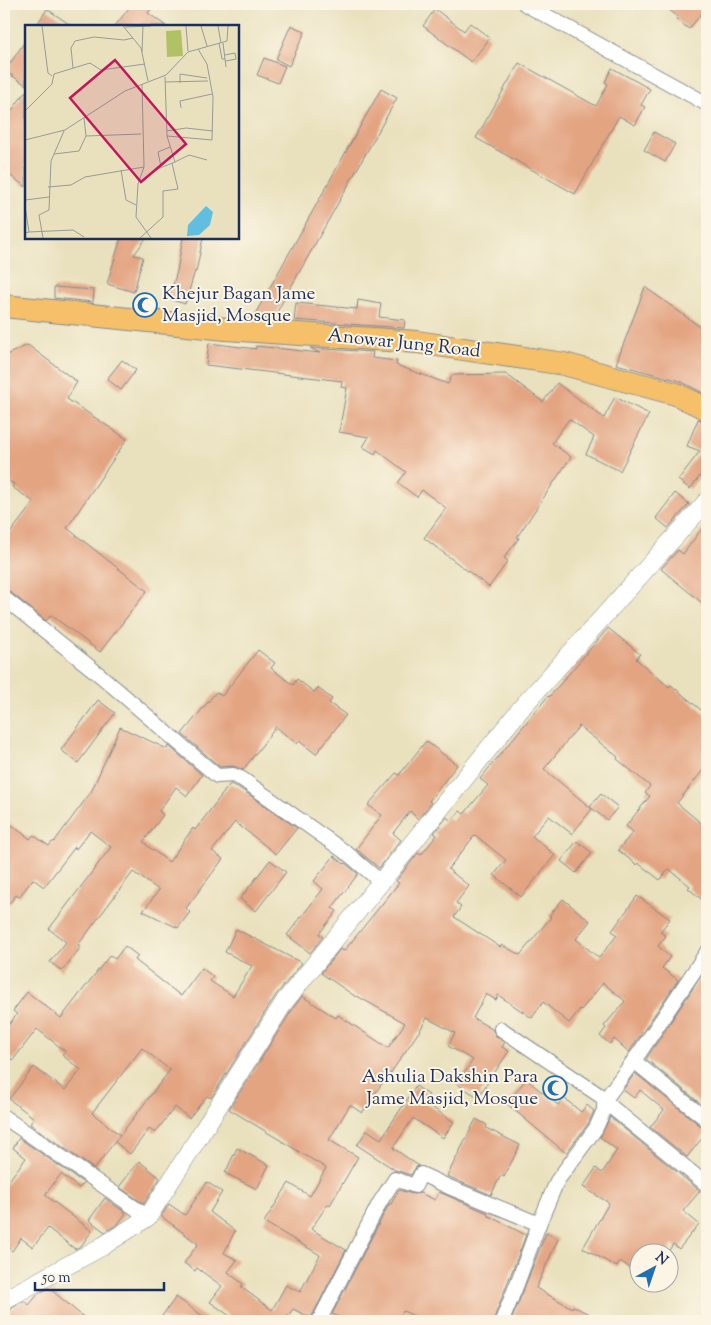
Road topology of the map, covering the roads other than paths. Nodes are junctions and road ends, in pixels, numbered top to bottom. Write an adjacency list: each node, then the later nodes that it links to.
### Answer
1 (525, 4): 2 (street)
2 (707, 104)
3 (4, 306): 4 (highway, Anowar Jung Road)
4 (707, 409)
5 (707, 501): 7 (street)
6 (4, 598): 7 (street)
7 (381, 882): 15 (street)
8 (707, 952): 10 (street)
9 (501, 1029): 11 (street)
10 (634, 1061): 11 (street); 13 (street)
11 (605, 1100): 14 (street); 16 (street)
12 (4, 1117): 15 (street)
13 (707, 1120)
14 (707, 1185)
15 (148, 1217): 17 (street)
16 (538, 1224): 18 (street); 19 (street)
17 (4, 1300)
18 (319, 1321)
19 (502, 1321)

